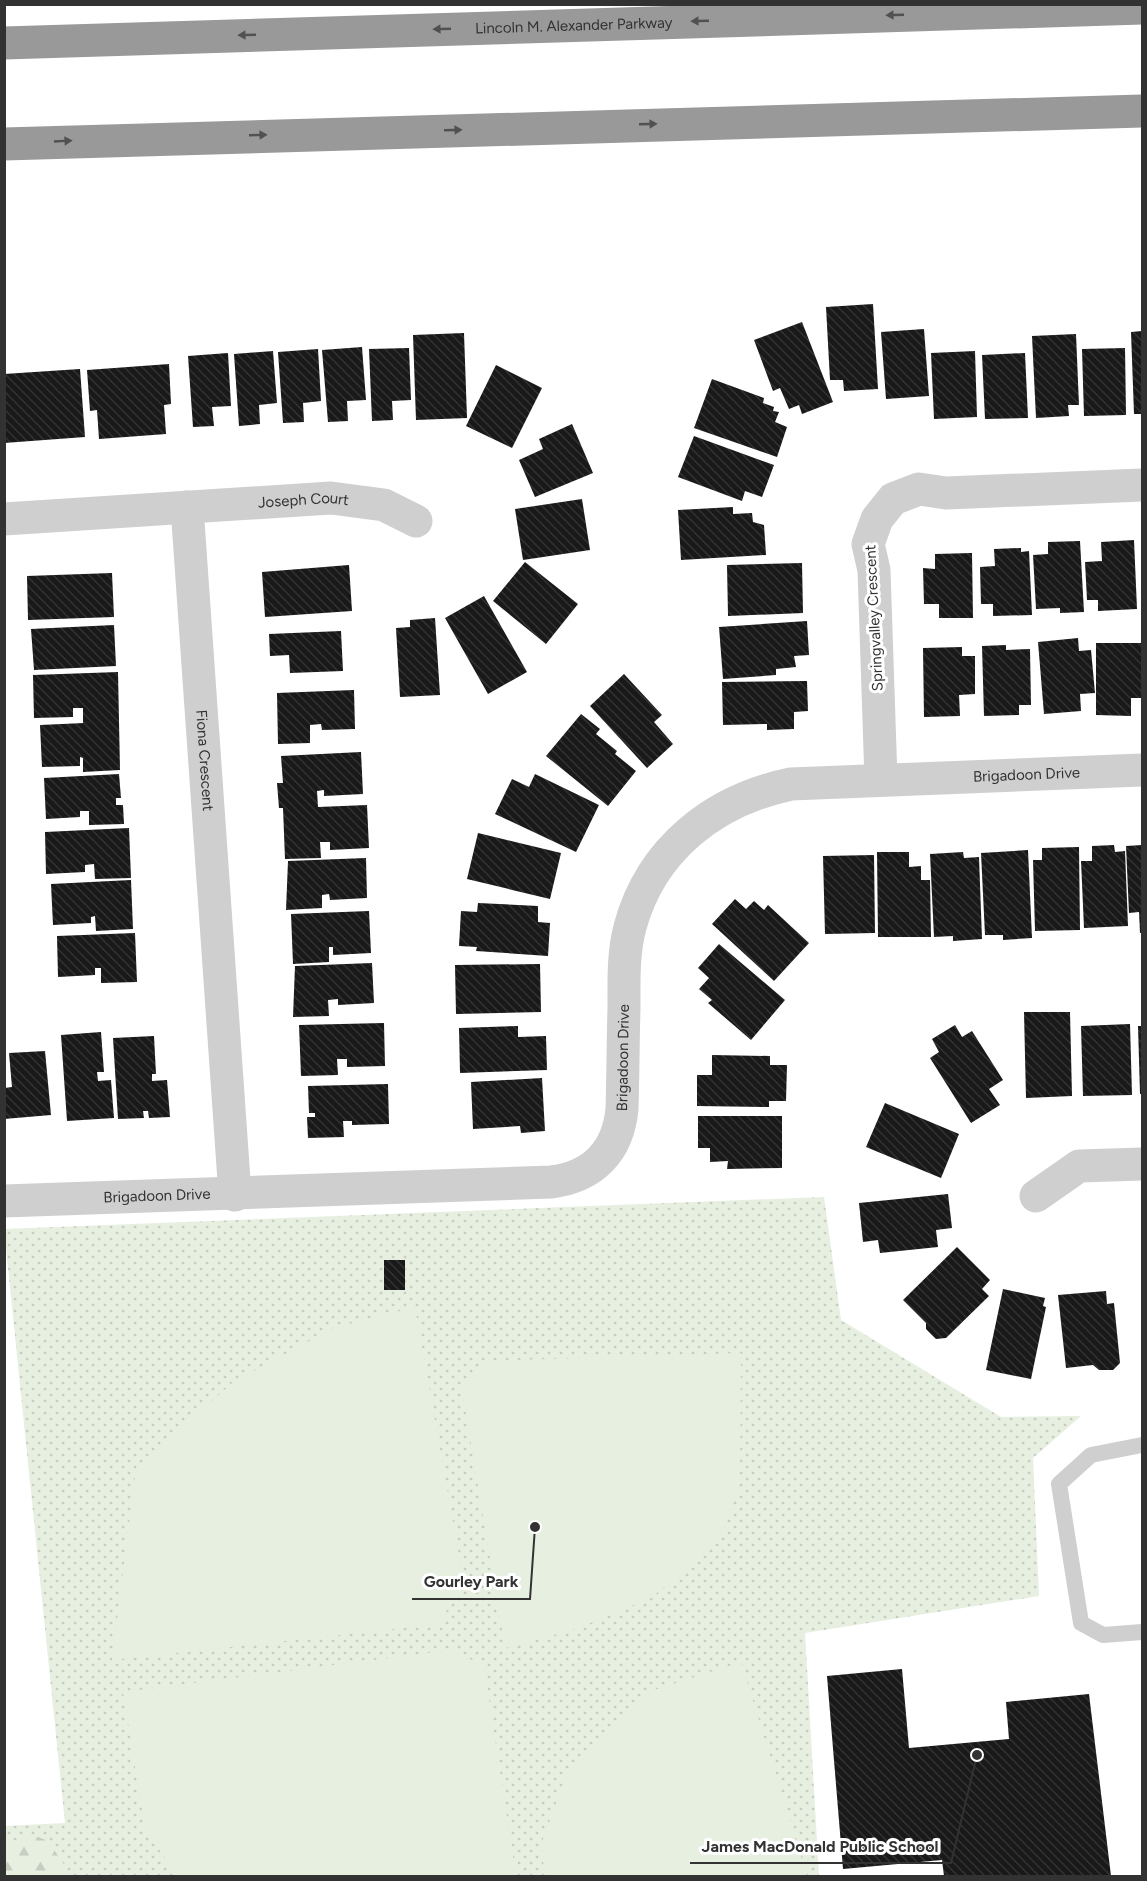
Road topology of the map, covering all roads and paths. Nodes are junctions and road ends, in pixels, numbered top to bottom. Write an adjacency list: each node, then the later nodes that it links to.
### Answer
1 (1143, 8): 2 (highway, Lincoln M. Alexander Parkway, one-way to 2)
2 (4, 43)
3 (1143, 111): 4 (highway, one-way to 3)
4 (4, 144)
5 (1143, 485): 10 (street, Springvalley Crescent)
6 (187, 507): 7 (street); 8 (street, Joseph Court); 12 (street, Fiona Crescent)
7 (4, 519)
8 (416, 521)
9 (1143, 770): 10 (street, Brigadoon Drive)
10 (881, 780): 12 (street, Brigadoon Drive)
11 (1143, 1164): 13 (street)
12 (235, 1195): 14 (street, Brigadoon Drive)
13 (1036, 1196)
14 (4, 1201)
15 (1143, 1445): 16 (lane)
16 (1143, 1632)

